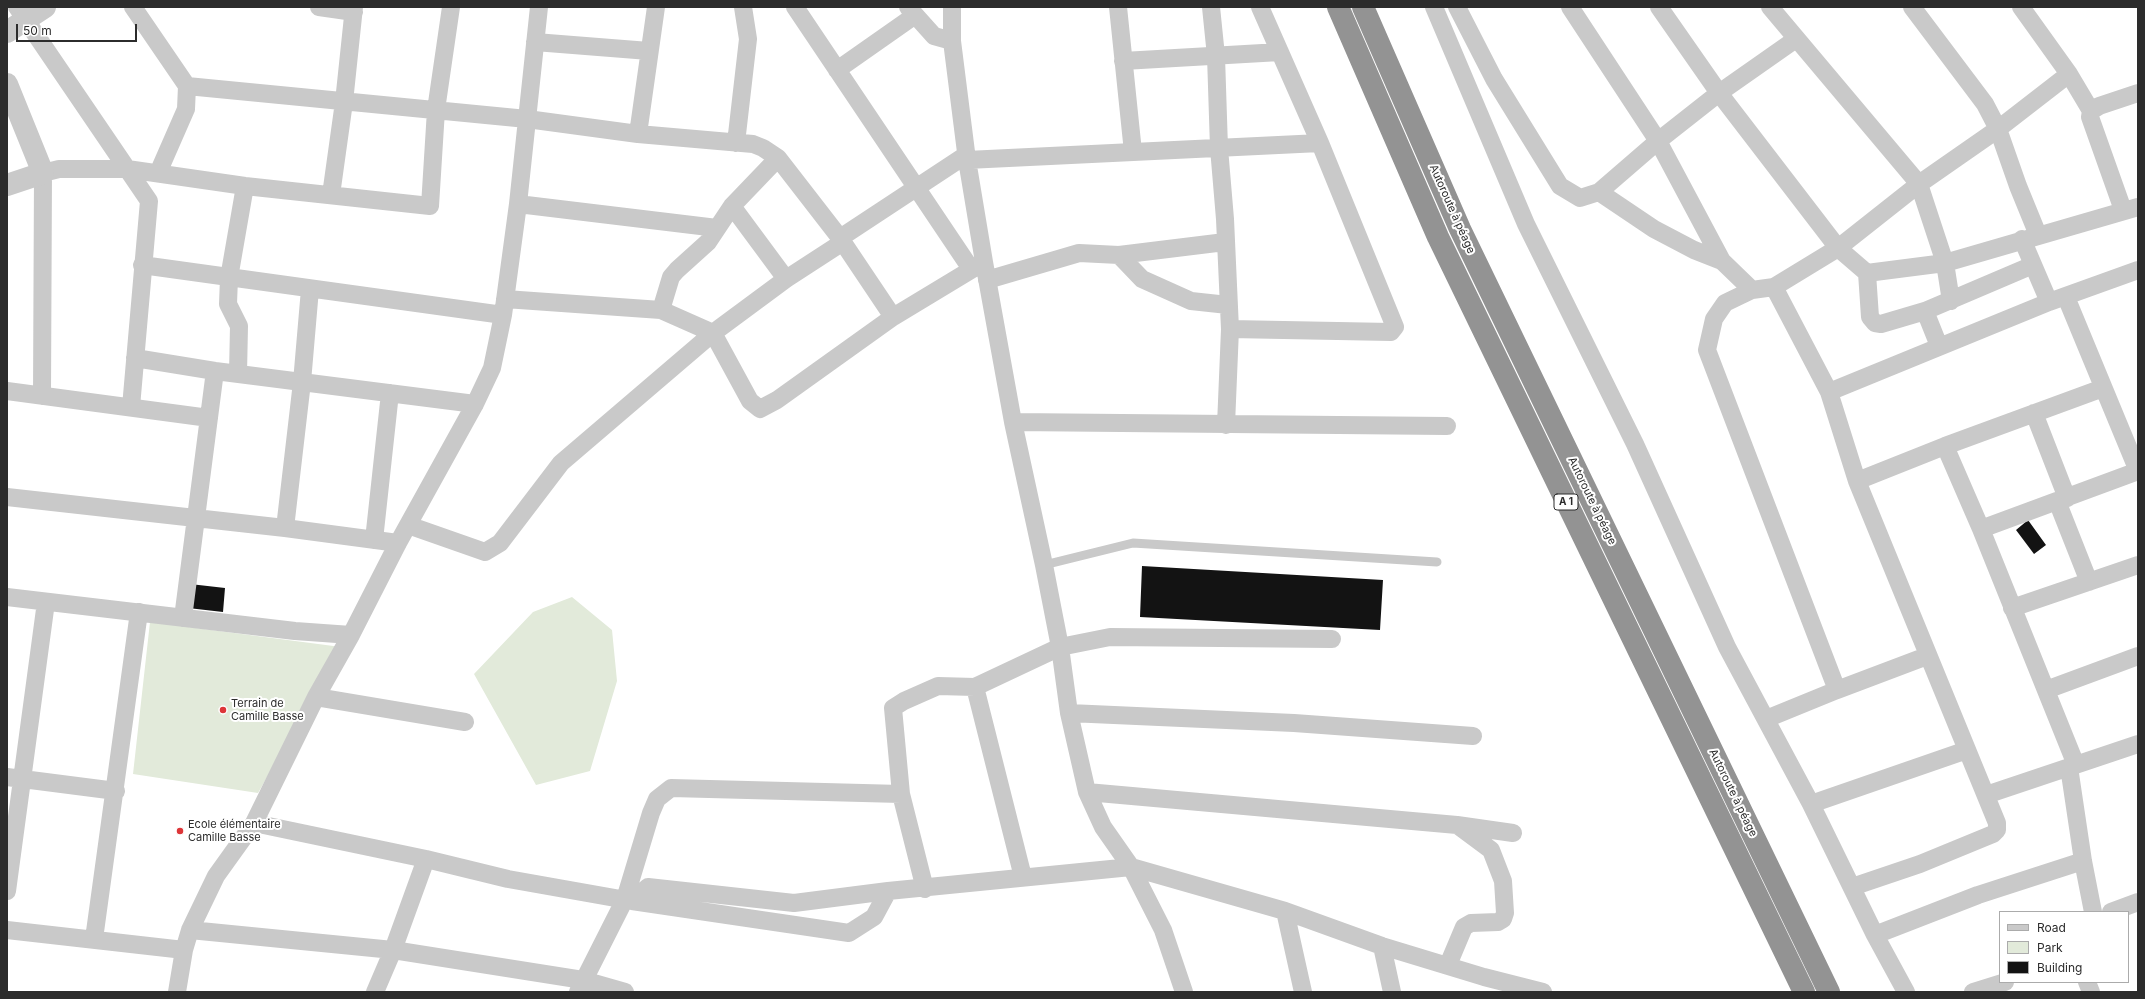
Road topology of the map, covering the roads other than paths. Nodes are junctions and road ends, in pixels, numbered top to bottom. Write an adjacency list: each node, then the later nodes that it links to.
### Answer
1 (45, 7): 24 (street)
2 (133, 7): 36 (street)
3 (319, 7): 22 (street)
4 (451, 7): 40 (street)
5 (539, 7): 28 (street)
6 (656, 7): 29 (street)
7 (743, 7): 46 (street)
8 (795, 7): 33 (street)
9 (952, 7): 27 (street)
10 (1118, 7): 32 (street)
11 (1211, 7): 31 (street)
12 (1260, 7): 30 (street)
13 (1338, 7): 184 (highway, A 1)
14 (1363, 7): 185 (highway, Autoroute à péage / A 1)
15 (1434, 7): 138 (street)
16 (1457, 7): 59 (street)
17 (1658, 7): 38 (street)
18 (1770, 7): 26 (street)
19 (1912, 7): 43 (street)
20 (2021, 7): 34 (street)
21 (1571, 8): 45 (street)
22 (354, 9): 39 (street)
23 (911, 12): 27 (street); 33 (street)
24 (21, 13): 25 (street); 52 (street)
25 (7, 32)
26 (1796, 39): 38 (street); 55 (street)
27 (952, 41): 51 (street)
28 (535, 42): 29 (street); 42 (street)
29 (649, 52): 44 (street)
30 (1280, 52): 31 (street); 47 (street)
31 (1216, 56): 32 (street); 48 (street)
32 (1123, 61): 49 (street)
33 (837, 70): 58 (street)
34 (2070, 74): 41 (street); 43 (street)
35 (7, 84): 53 (street)
36 (187, 86): 39 (street); 54 (street)
37 (2138, 93): 41 (street)
38 (1719, 94): 45 (street); 68 (street)
39 (344, 102): 40 (street); 60 (street)
40 (436, 110): 42 (street); 60 (street)
41 (2091, 111): 63 (street)
42 (527, 119): 44 (street); 61 (street)
43 (1998, 129): 55 (street); 65 (street)
44 (638, 134): 46 (street)
45 (1658, 141): 59 (street); 70 (street)
46 (736, 143): 50 (street)
47 (1320, 143): 48 (street); 89 (street)
48 (1219, 148): 49 (street); 67 (street)
49 (1133, 152): 51 (street)
50 (778, 158): 62 (street); 66 (street)
51 (966, 158): 58 (street); 74 (street)
52 (127, 170): 53 (street); 54 (street); 73 (street)
53 (42, 173): 56 (street); 100 (street)
54 (158, 174): 57 (street)
55 (1919, 184): 68 (street); 71 (street)
56 (7, 185)
57 (245, 186): 60 (street); 77 (street)
58 (916, 187): 66 (street); 74 (street)
59 (1599, 192): 70 (street)
60 (331, 195)
61 (518, 204): 64 (street); 85 (street)
62 (732, 206): 64 (street); 78 (street)
63 (2133, 211): 65 (street)
64 (717, 228): 86 (street)
65 (2030, 237): 71 (street); 72 (street)
66 (841, 240): 78 (street); 88 (street)
67 (1225, 242): 69 (street); 84 (street)
68 (1838, 248): 76 (street); 79 (street)
69 (1119, 254): 74 (street); 84 (street)
70 (1722, 261): 81 (street)
71 (1945, 263): 76 (street); 83 (street)
72 (2033, 265): 82 (street); 83 (street)
73 (142, 266): 77 (street); 92 (street)
74 (981, 270): 88 (street); 105 (street)
75 (2138, 270): 82 (street)
76 (1866, 273): 87 (street)
77 (229, 278): 80 (street); 94 (street)
78 (786, 279): 90 (street)
79 (1774, 287): 81 (street); 98 (street)
80 (310, 289): 85 (street); 95 (street)
81 (1752, 290): 134 (street)
82 (2058, 300): 91 (street); 96 (street)
83 (1951, 301): 87 (street)
84 (1228, 305): 89 (street)
85 (504, 307): 86 (street); 101 (street)
86 (661, 310): 90 (street)
87 (1925, 311): 91 (street)
88 (893, 317): 90 (street)
89 (1230, 329): 106 (street)
90 (713, 333): 114 (street)
91 (1939, 346): 98 (street)
92 (135, 358): 93 (street); 102 (street)
93 (215, 371): 94 (street); 104 (street)
94 (238, 374): 95 (street)
95 (302, 382): 99 (street); 115 (street)
96 (2103, 388): 103 (street); 109 (street)
97 (7, 391): 100 (street)
98 (1829, 392): 110 (street)
99 (390, 393): 101 (street); 117 (street)
100 (42, 396): 102 (street)
101 (475, 404): 114 (street)
102 (131, 407): 104 (street)
103 (2034, 412): 108 (street); 112 (street)
104 (209, 418): 113 (street)
105 (1013, 422): 106 (street); 120 (street)
106 (1226, 425): 107 (street)
107 (1447, 426)
108 (1945, 446): 110 (street); 116 (street)
109 (2137, 467): 112 (street)
110 (1857, 481): 131 (street)
111 (7, 497): 113 (street)
112 (2062, 499): 116 (street); 122 (street)
113 (196, 519): 115 (street); 127 (street)
114 (408, 525): 118 (street)
115 (284, 528): 117 (street)
116 (1981, 529): 125 (street)
117 (374, 540): 118 (street)
118 (398, 543): 128 (street)
119 (1437, 562): 120 (lane)
120 (1044, 565): 130 (street)
121 (2138, 565): 122 (street)
122 (2089, 582): 125 (street)
123 (7, 597): 124 (street)
124 (46, 602): 126 (street); 144 (street)
125 (2012, 608): 135 (street)
126 (139, 612): 127 (street); 145 (street)
127 (183, 618): 128 (street)
128 (351, 636): 136 (street)
129 (1332, 639): 130 (street)
130 (1060, 647): 133 (street); 137 (street)
131 (1927, 656): 134 (street); 142 (street)
132 (2138, 656): 135 (street)
133 (976, 687): 147 (street); 156 (street)
134 (1837, 690): 138 (street)
135 (2046, 690): 143 (street)
136 (316, 697): 139 (street); 150 (street)
137 (1069, 713): 140 (street); 146 (street)
138 (1766, 719): 149 (street)
139 (465, 722)
140 (1473, 736)
141 (2138, 744): 143 (street)
142 (1967, 750): 148 (street); 149 (street)
143 (2072, 766): 148 (street); 154 (street)
144 (14, 778): 145 (street); 159 (street)
145 (116, 791): 169 (street)
146 (1087, 792): 151 (street); 155 (street)
147 (901, 794): 158 (street); 161 (street)
148 (1986, 794): 157 (street)
149 (1811, 804): 157 (street)
150 (254, 823): 153 (street); 167 (street)
151 (1457, 825): 152 (street); 173 (street)
152 (1513, 833)
153 (426, 859): 161 (street); 172 (street)
154 (2083, 861): 164 (street); 168 (street)
155 (1131, 867): 156 (street); 163 (street); 180 (street)
156 (1023, 878): 158 (street)
157 (1852, 887): 168 (street)
158 (925, 889): 160 (street)
159 (7, 891)
160 (888, 891): 161 (street); 161 (street)
161 (628, 900): 176 (street)
162 (2138, 902): 165 (street)
163 (1285, 911): 170 (street); 181 (street)
164 (2093, 911)
165 (2113, 911)
166 (7, 930): 169 (street)
167 (190, 930): 171 (street); 172 (street)
168 (1875, 936): 186 (street)
169 (94, 939): 171 (street)
170 (1382, 946): 173 (street); 182 (street)
171 (184, 950): 177 (street)
172 (393, 950): 176 (street); 178 (street)
173 (1448, 966): 175 (street)
174 (2002, 983): 187 (street)
175 (1486, 985): 183 (street)
176 (587, 987): 179 (street)
177 (177, 992)
178 (375, 992)
179 (625, 992)
180 (1184, 992)
181 (1303, 992)
182 (1392, 992)
183 (1543, 992)
184 (1804, 992)
185 (1829, 992)
186 (1906, 992)
187 (1973, 992)

